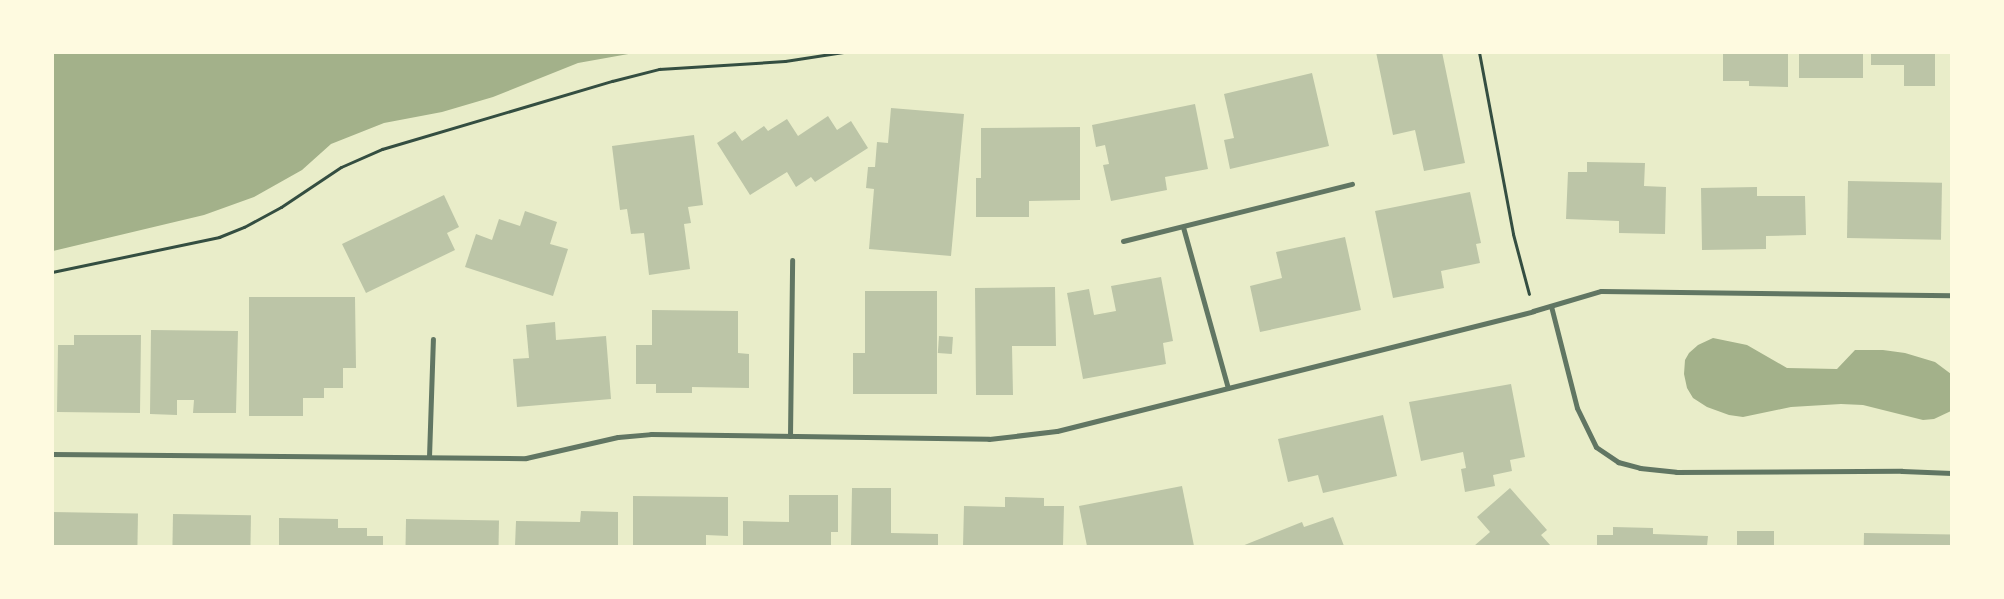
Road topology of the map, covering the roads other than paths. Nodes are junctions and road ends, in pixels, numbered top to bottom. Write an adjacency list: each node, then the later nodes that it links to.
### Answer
1 (1352, 184): 2 (street)
2 (1183, 227): 3 (street); 8 (street)
3 (1123, 241)
4 (792, 260): 9 (street)
5 (1952, 295): 6 (street)
6 (1551, 306): 8 (street); 12 (street)
7 (432, 340): 11 (street)
8 (1228, 388): 9 (street)
9 (790, 436): 11 (street)
10 (52, 454): 11 (street)
11 (429, 457)
12 (1952, 473)

